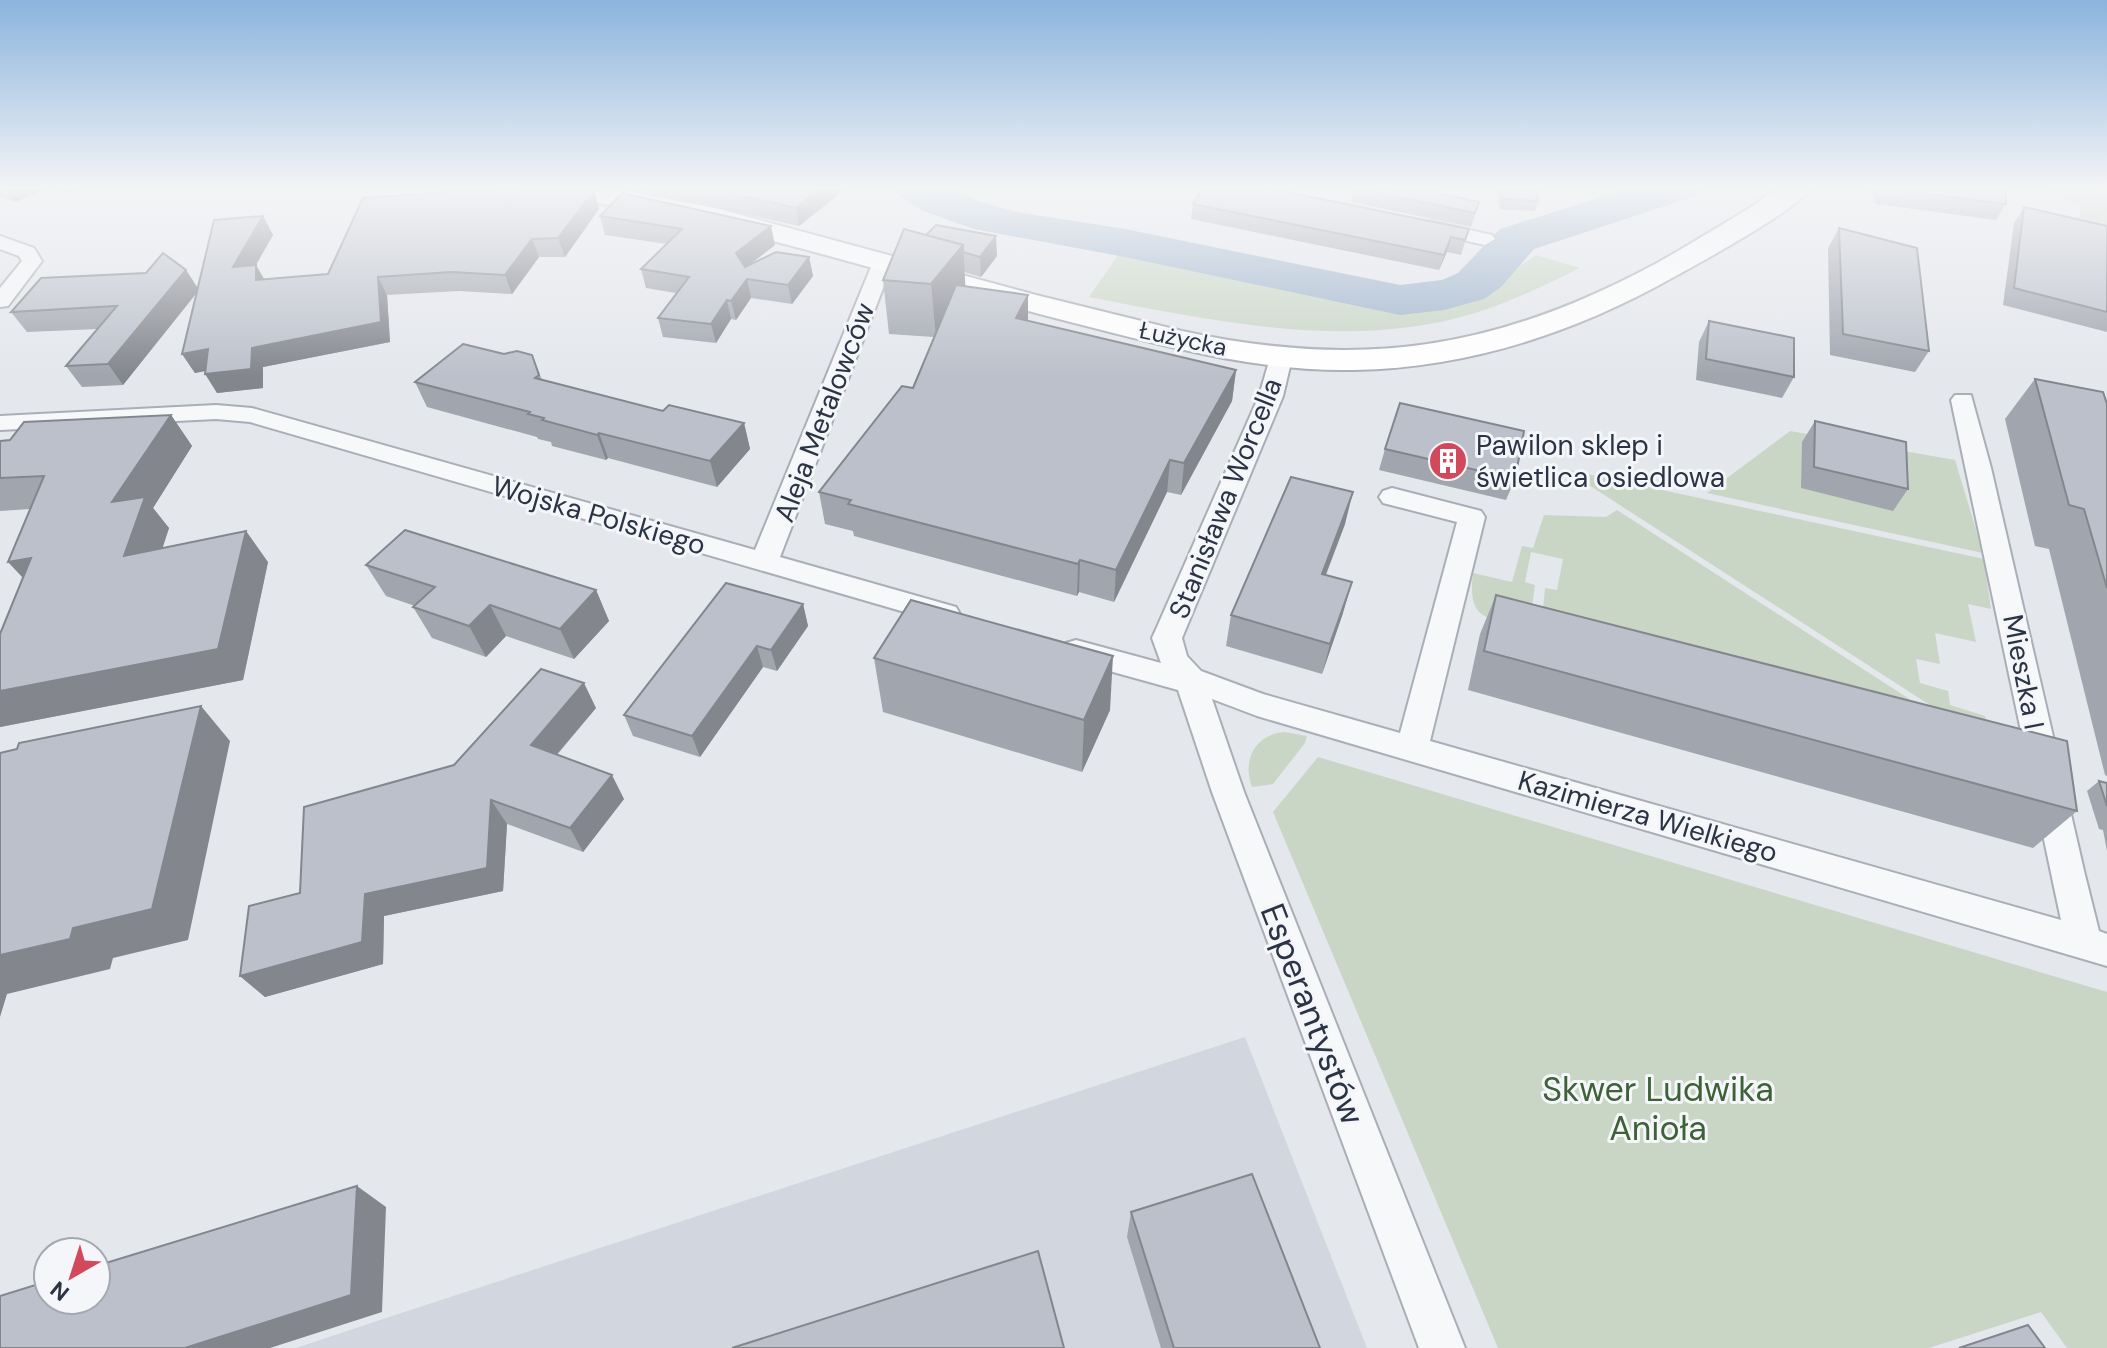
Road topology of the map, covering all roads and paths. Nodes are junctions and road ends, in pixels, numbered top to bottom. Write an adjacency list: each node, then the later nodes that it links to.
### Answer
1 (21, 250): 5 (street)
2 (839, 250): 4 (street, Łużycka)
3 (1695, 250): 6 (street, Łużycka)
4 (883, 262): 6 (street, Łużycka); 10 (street, Aleja Metalowców)
5 (0, 301)
6 (1281, 358): 13 (street, Stanisława Worcella)
7 (1963, 400): 15 (street, Mieszka I)
8 (0, 423): 10 (street, Wojska Polskiego)
9 (1392, 497): 14 (street)
10 (764, 562): 11 (street, Wojska Polskiego)
11 (975, 622)
12 (1049, 644): 13 (street)
13 (1190, 679): 14 (street, Kazimierza Wielkiego); 16 (street, Esperantystów)
14 (1412, 748): 15 (street, Kazimierza Wielkiego)
15 (2096, 946)
16 (1442, 1348)

